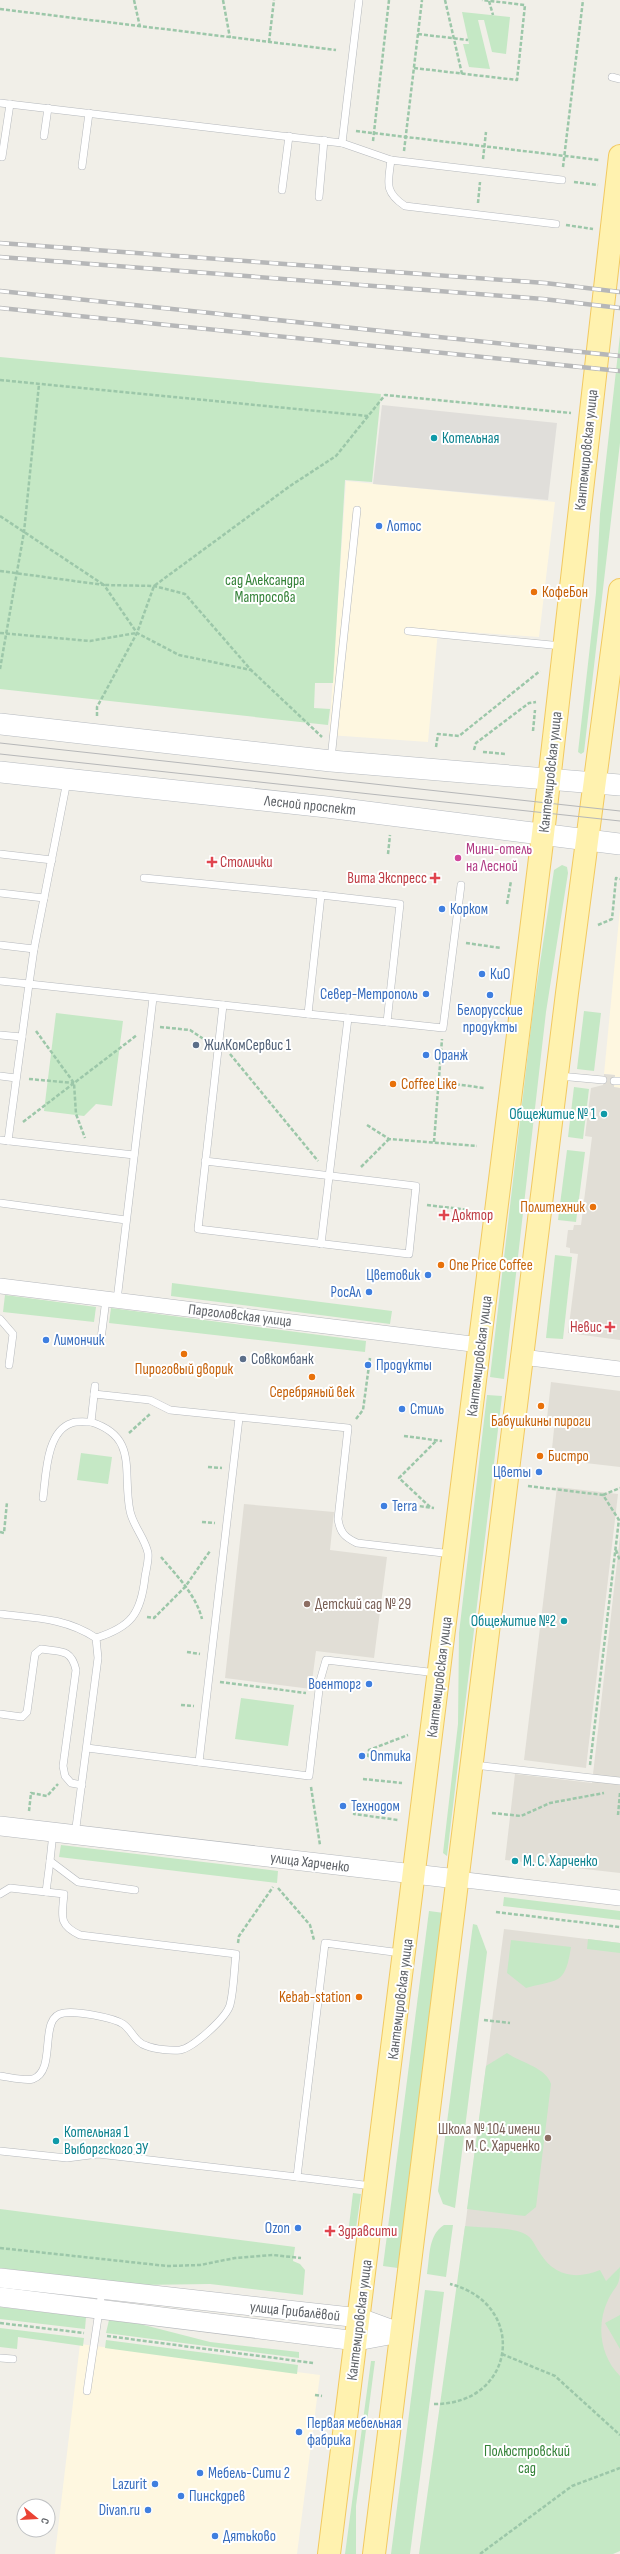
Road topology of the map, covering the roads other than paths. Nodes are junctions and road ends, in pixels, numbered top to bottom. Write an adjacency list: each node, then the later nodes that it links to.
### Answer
1 (359, 0): 11 (lane)
2 (612, 77): 3 (lane)
3 (620, 78)
4 (0, 103): 5 (lane)
5 (10, 104): 6 (lane); 12 (lane)
6 (48, 108): 7 (lane); 8 (lane)
7 (90, 113): 9 (lane); 15 (lane)
8 (44, 136)
9 (289, 136): 10 (lane); 17 (lane)
10 (324, 140): 11 (lane); 18 (lane)
11 (342, 143): 14 (lane)
12 (2, 157)
13 (611, 158): 23 (main road, Кантемировская улица)
14 (390, 160): 16 (lane); 19 (lane)
15 (82, 166)
16 (562, 180)
17 (282, 190)
18 (319, 197)
19 (556, 224)
20 (356, 510): 25 (lane)
21 (620, 590): 29 (main road)
22 (408, 631): 23 (lane)
23 (564, 647): 27 (main road, Кантемировская улица)
24 (0, 724): 25 (main road)
25 (331, 761): 27 (main road)
26 (0, 772): 28 (main road, Лесной проспект)
27 (550, 778): 29 (main road); 31 (main road, Кантемировская улица)
28 (68, 779): 31 (main road, Лесной проспект); 35 (lane)
29 (596, 783): 30 (main road); 32 (main road)
30 (620, 785)
31 (544, 834): 32 (main road, Лесной проспект); 67 (main road, Кантемировская улица)
32 (589, 840): 33 (main road, Лесной проспект); 52 (main road)
33 (620, 844)
34 (0, 854): 35 (lane)
35 (52, 860): 40 (lane)
36 (144, 878): 39 (lane)
37 (461, 885): 49 (lane)
38 (0, 893): 40 (lane)
39 (321, 895): 47 (lane); 49 (lane)
40 (44, 898): 42 (lane)
41 (0, 945): 42 (lane)
42 (34, 949): 44 (lane)
43 (0, 981): 44 (lane)
44 (29, 984): 45 (lane); 51 (lane)
45 (153, 998): 46 (lane); 57 (lane)
46 (223, 1005): 47 (lane); 58 (lane)
47 (308, 1014): 48 (lane)
48 (348, 1018): 49 (lane); 59 (lane)
49 (387, 1022)
50 (0, 1035): 51 (lane)
51 (22, 1038): 54 (lane)
52 (557, 1075): 55 (lane); 68 (main road)
53 (0, 1076): 54 (lane)
54 (16, 1078): 56 (lane)
55 (603, 1080)
56 (6, 1138): 57 (lane)
57 (134, 1155): 61 (lane)
58 (205, 1160): 59 (lane); 62 (lane)
59 (330, 1176): 62 (lane); 62 (lane)
60 (0, 1203): 61 (lane)
61 (126, 1220): 64 (lane)
62 (321, 1244)
63 (0, 1288): 64 (street, Парголовская улица)
64 (111, 1300): 66 (lane); 67 (street, Парголовская улица)
65 (0, 1319): 69 (lane)
66 (101, 1339)
67 (480, 1345): 76 (main road, Кантемировская улица)
68 (522, 1357): 70 (street); 83 (main road)
69 (9, 1366)
70 (620, 1369)
71 (95, 1386): 72 (lane)
72 (94, 1394): 73 (lane); 74 (lane)
73 (239, 1418): 76 (lane); 82 (lane)
74 (91, 1422): 75 (lane); 78 (lane)
75 (43, 1498)
76 (454, 1554): 79 (main road, Кантемировская улица)
77 (0, 1614): 78 (lane)
78 (96, 1638): 81 (lane)
79 (440, 1673): 82 (lane); 90 (main road, Кантемировская улица)
80 (0, 1714): 85 (lane)
81 (87, 1748): 82 (lane); 85 (lane)
82 (199, 1762)
83 (472, 1765): 84 (lane); 91 (main road)
84 (620, 1781)
85 (82, 1785): 88 (lane)
86 (0, 1826): 87 (street, улица Харченко)
87 (53, 1832): 88 (street, улица Харченко); 89 (lane)
88 (75, 1835): 90 (street, улица Харченко)
89 (50, 1861): 92 (lane); 93 (lane)
90 (415, 1874): 91 (street, улица Харченко); 96 (main road, Кантемировская улица)
91 (457, 1879): 95 (street, улица Харченко); 106 (main road)
92 (135, 1890)
93 (46, 1892): 94 (lane); 97 (lane)
94 (0, 1894)
95 (620, 1898)
96 (405, 1954): 99 (lane); 100 (main road, Кантемировская улица)
97 (0, 2076)
98 (0, 2151): 99 (lane)
99 (297, 2177): 100 (lane)
100 (376, 2186): 105 (main road, Кантемировская улица)
101 (0, 2278): 102 (street, улица Грибалёвой)
102 (102, 2290): 104 (lane); 105 (street, улица Грибалёвой)
103 (0, 2297): 104 (street, улица Грибалёвой)
104 (99, 2309): 107 (street, улица Грибалёвой); 110 (lane)
105 (360, 2318): 106 (street, улица Грибалёвой); 107 (main road, Кантемировская улица)
106 (401, 2333): 107 (street, улица Грибалёвой); 112 (main road)
107 (357, 2341): 111 (main road, Кантемировская улица)
108 (0, 2358): 109 (lane)
109 (13, 2359)
110 (87, 2391)
111 (329, 2554)
112 (374, 2554)

